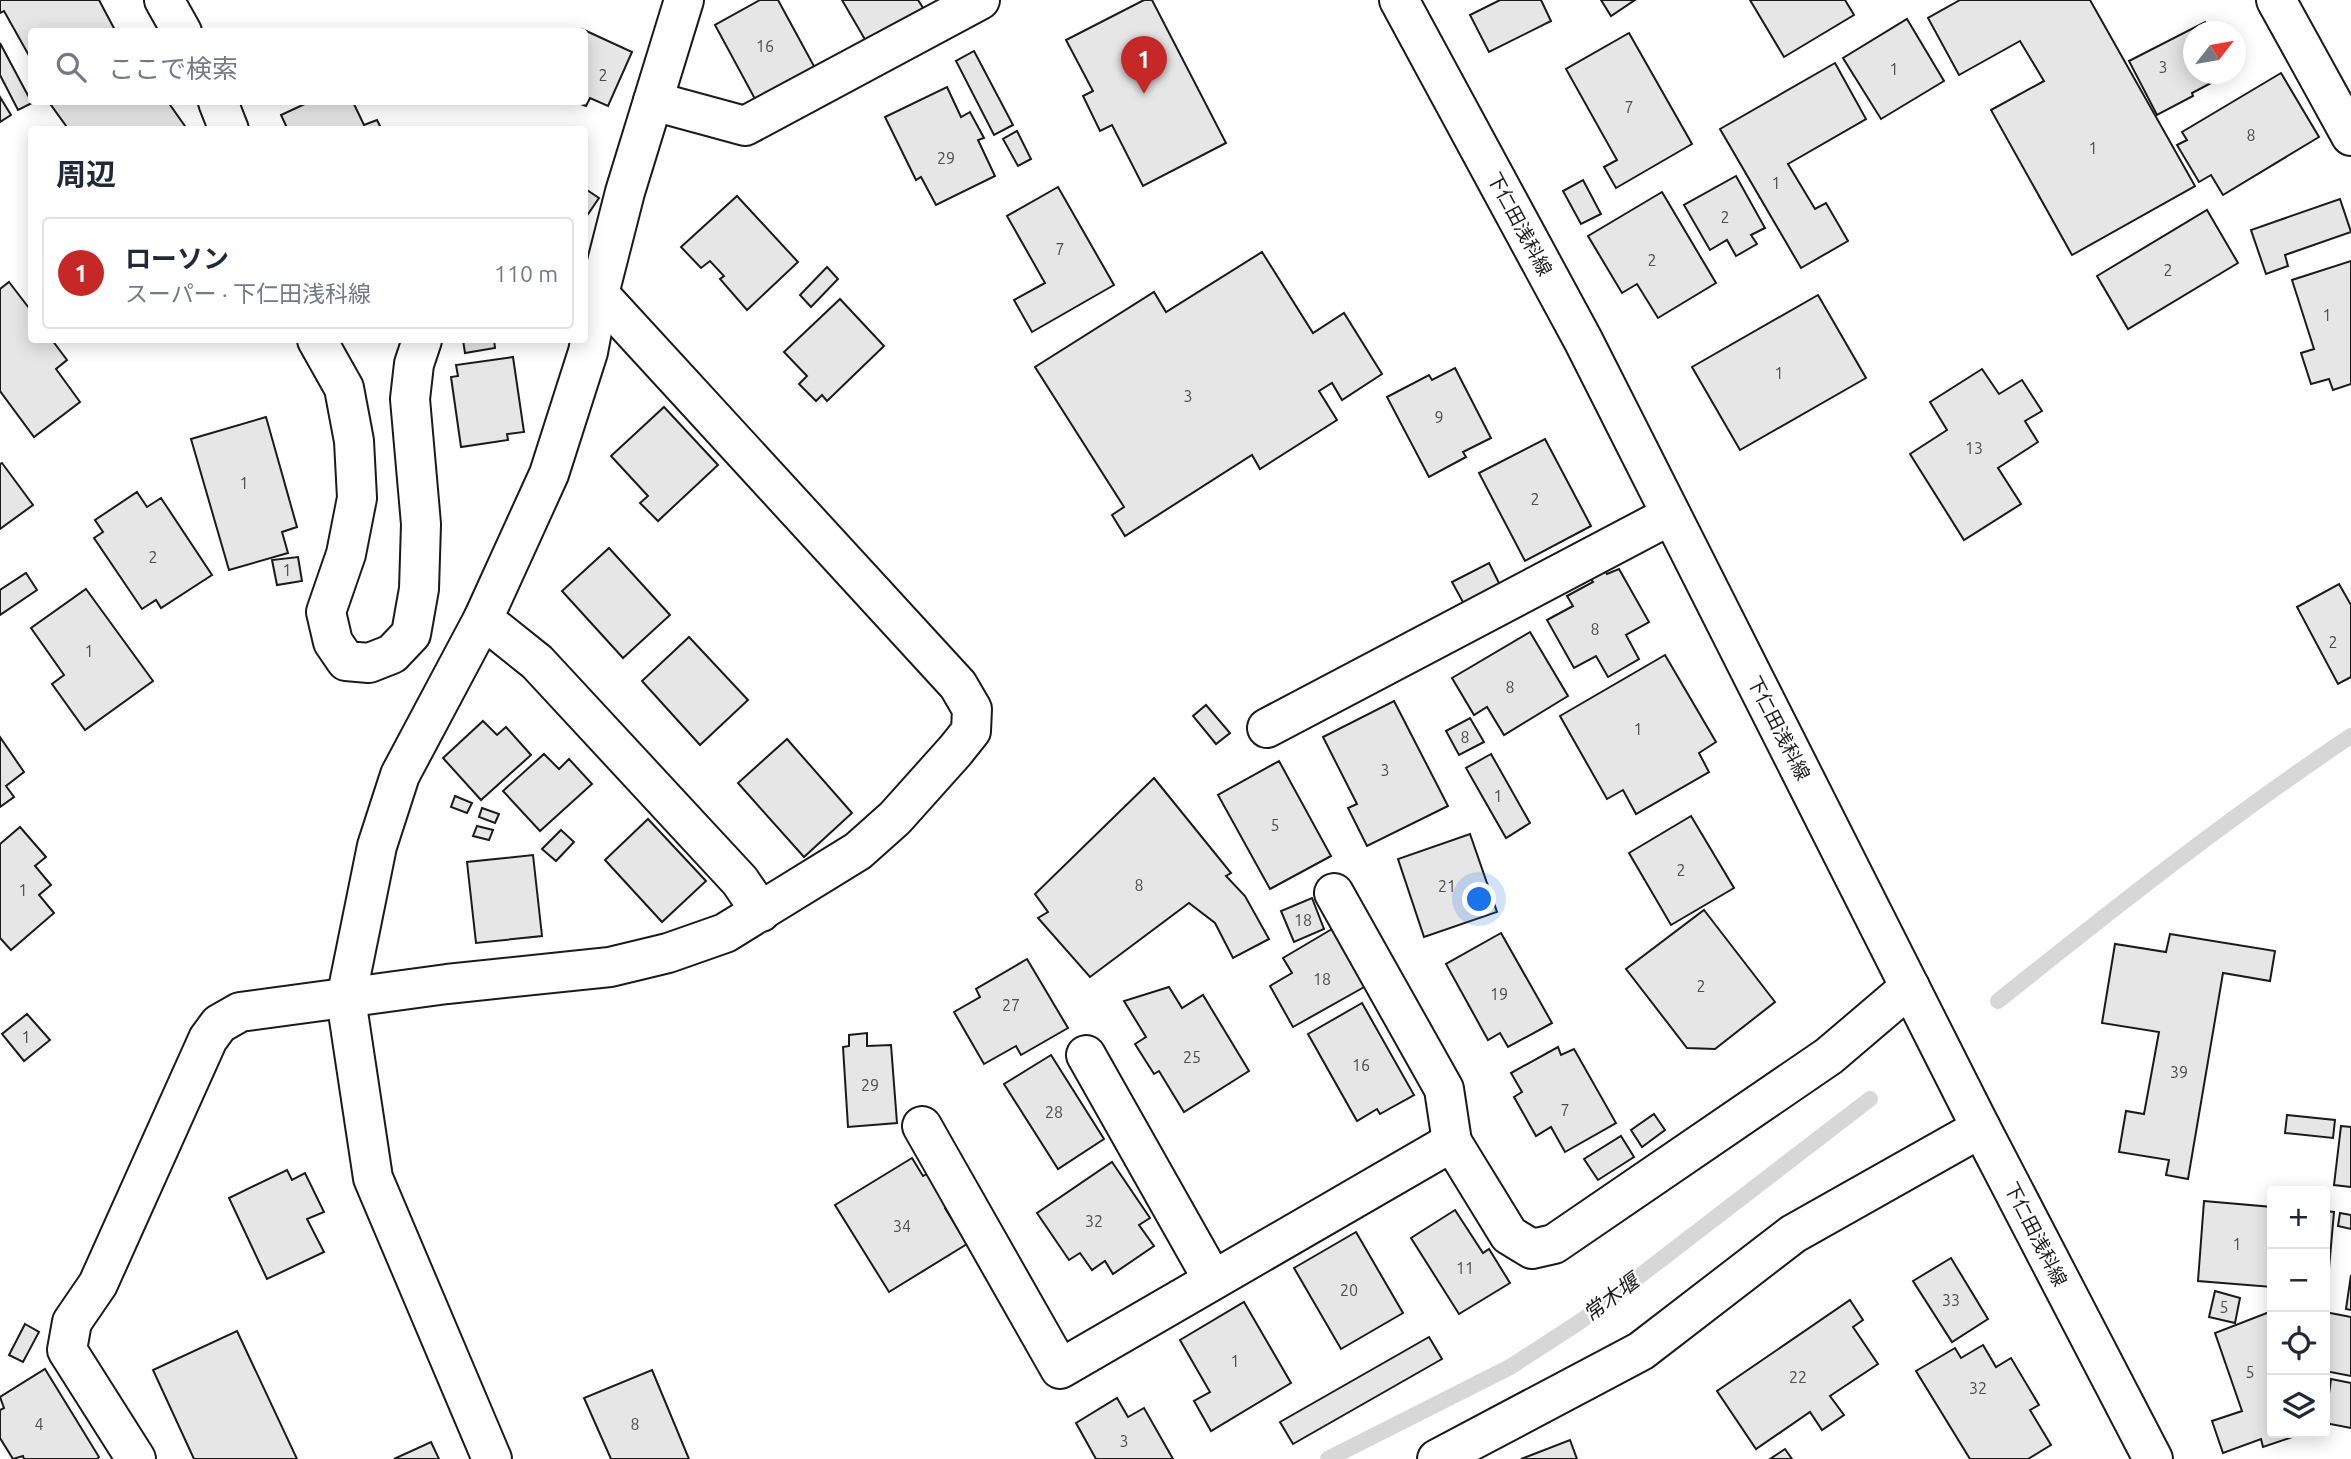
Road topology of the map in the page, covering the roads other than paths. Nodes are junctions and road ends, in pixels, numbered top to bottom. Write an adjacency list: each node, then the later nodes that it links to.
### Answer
1 (164, 0): 6 (street)
2 (684, 0): 7 (street)
3 (980, 0): 7 (street)
4 (1399, 0): 14 (street, 下仁田浅科線)
5 (2276, 0): 10 (street)
6 (180, 28)
7 (653, 101): 11 (street)
8 (219, 105): 9 (street)
9 (227, 126)
10 (2351, 136)
11 (592, 292): 15 (street); 18 (street)
12 (319, 343): 13 (street)
13 (421, 343)
14 (1671, 515): 16 (street); 19 (street, 下仁田浅科線)
15 (483, 619): 18 (street); 20 (street)
16 (1267, 728)
17 (1334, 893): 24 (street)
18 (761, 912): 20 (street)
19 (1914, 995): 22 (street, 下仁田浅科線); 24 (street)
20 (346, 999): 27 (street); 28 (street)
21 (1086, 1055): 25 (street)
22 (1973, 1113): 26 (street); 30 (street, 下仁田浅科線)
23 (922, 1126): 25 (street)
24 (1452, 1142): 25 (street)
25 (1213, 1280)
26 (1482, 1448): 29 (street)
27 (136, 1459)
28 (492, 1459)
29 (1437, 1459)
30 (2153, 1459)

